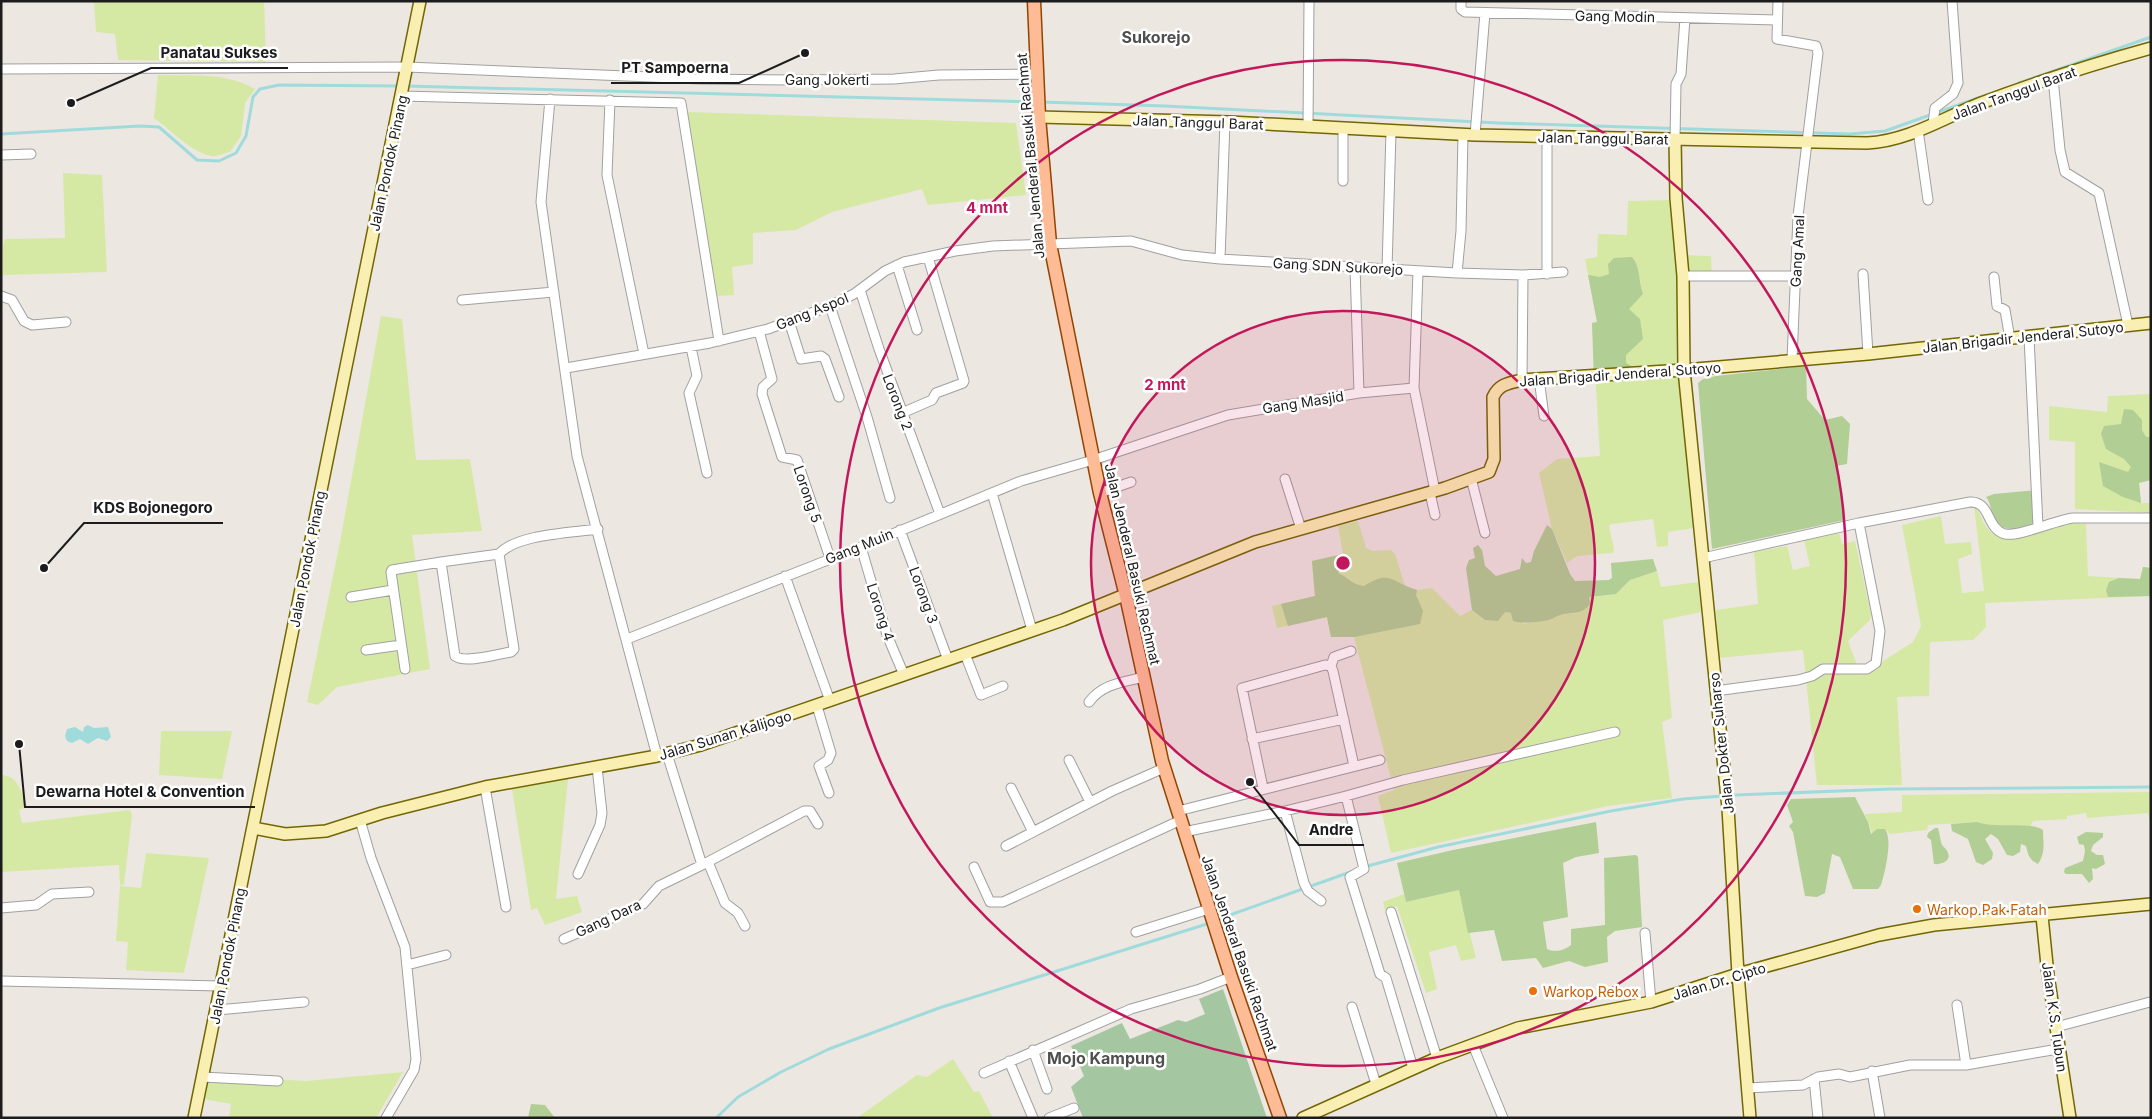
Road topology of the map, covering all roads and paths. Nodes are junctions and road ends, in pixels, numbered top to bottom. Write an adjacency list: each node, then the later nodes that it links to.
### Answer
1 (420, 1): 12 (street, Jalan Pondok Pinang)
2 (1034, 1): 13 (main road, Jalan Jenderal Basuki Rachmat)
3 (1309, 1): 21 (street)
4 (1461, 1): 7 (street, Gang Modin)
5 (1778, 1): 9 (street)
6 (1952, 1): 20 (street)
7 (1485, 13): 8 (street, Gang Modin); 25 (street)
8 (1685, 18): 9 (street, Gang Modin); 28 (street)
9 (1777, 20): 27 (street, Gang Amal)
10 (2151, 48): 14 (street, Jalan Tanggul Barat)
11 (1, 69): 12 (street, Gang Jokerti)
12 (406, 73): 13 (street, Gang Jokerti); 15 (street, Jalan Pondok Pinang)
13 (1037, 74): 18 (main road, Jalan Jenderal Basuki Rachmat)
14 (2053, 78): 20 (street, Jalan Tanggul Barat); 56 (street)
15 (401, 95): 16 (street); 137 (street, Jalan Pondok Pinang)
16 (550, 99): 17 (street); 49 (street)
17 (610, 100): 61 (street); 63 (street)
18 (1039, 116): 19 (street, Jalan Tanggul Barat); 33 (main road, Jalan Jenderal Basuki Rachmat)
19 (1225, 122): 21 (street, Jalan Tanggul Barat); 35 (street)
20 (1933, 122): 23 (street, Jalan Tanggul Barat)
21 (1308, 127): 22 (street, Jalan Tanggul Barat)
22 (1343, 129): 24 (street, Jalan Tanggul Barat); 31 (street)
23 (1918, 130): 27 (street, Jalan Tanggul Barat); 32 (street)
24 (1391, 132): 25 (street, Jalan Tanggul Barat); 38 (street)
25 (1471, 133): 26 (street, Jalan Tanggul Barat); 41 (street)
26 (1547, 136): 28 (street, Jalan Tanggul Barat); 42 (street)
27 (1808, 137): 28 (street, Jalan Tanggul Barat); 46 (street, Gang Amal)
28 (1675, 139): 45 (street, Jalan Dokter Suharso)
29 (31, 154): 30 (street)
30 (1, 155)
31 (1343, 181)
32 (1928, 200)
33 (1050, 244): 34 (street, Gang Aspol); 35 (street, Gang SDN Sukorejo); 75 (main road, Jalan Jenderal Basuki Rachmat)
34 (928, 257): 36 (street, Gang Aspol); 73 (street)
35 (1220, 259): 37 (street, Gang SDN Sukorejo)
36 (897, 265): 48 (street, Gang Aspol); 57 (street)
37 (1355, 267): 38 (street, Gang SDN Sukorejo); 71 (street)
38 (1387, 269): 39 (street, Gang SDN Sukorejo)
39 (1418, 271): 41 (street, Gang SDN Sukorejo); 70 (street)
40 (1563, 272): 42 (street, Gang SDN Sukorejo)
41 (1457, 273): 44 (street, Gang SDN Sukorejo)
42 (1547, 274): 44 (street, Gang SDN Sukorejo)
43 (1863, 274): 64 (street)
44 (1523, 275): 69 (street)
45 (1683, 276): 46 (street); 67 (street, Jalan Dokter Suharso)
46 (1795, 276): 65 (street, Gang Amal)
47 (1994, 277): 60 (street)
48 (860, 290): 52 (street, Gang Aspol); 73 (street, Lorong 2)
49 (554, 292): 51 (street); 66 (street)
50 (1, 296): 54 (street)
51 (462, 300)
52 (830, 306): 53 (street, Gang Aspol); 83 (street)
53 (789, 321): 58 (street, Gang Aspol); 72 (street)
54 (66, 322)
55 (2151, 323): 56 (street, Jalan Brigadir Jenderal Sutoyo)
56 (2128, 325): 59 (street, Jalan Brigadir Jenderal Sutoyo)
57 (917, 330)
58 (759, 331): 61 (street, Gang Aspol); 95 (street, Lorong 5)
59 (2029, 337): 60 (street, Jalan Brigadir Jenderal Sutoyo); 88 (street)
60 (2010, 339): 64 (street, Jalan Brigadir Jenderal Sutoyo)
61 (719, 341): 62 (street, Gang Aspol)
62 (692, 346): 63 (street, Gang Aspol); 76 (street)
63 (644, 354): 66 (street, Gang Aspol)
64 (1868, 354): 65 (street, Jalan Brigadir Jenderal Sutoyo)
65 (1792, 360): 67 (street, Jalan Brigadir Jenderal Sutoyo)
66 (566, 368): 89 (street)
67 (1684, 370): 68 (street, Jalan Brigadir Jenderal Sutoyo); 96 (street, Jalan Dokter Suharso)
68 (1539, 379): 69 (street, Jalan Brigadir Jenderal Sutoyo); 74 (street)
69 (1522, 380): 77 (street, Jalan Brigadir Jenderal Sutoyo)
70 (1414, 388): 71 (street, Gang Masjid); 80 (street)
71 (1359, 393): 75 (street, Gang Masjid)
72 (839, 397)
73 (902, 413): 84 (street, Lorong 2)
74 (1544, 416)
75 (1093, 460): 81 (street, Gang Muin); 82 (main road, Jalan Jenderal Basuki Rachmat)
76 (707, 473)
77 (1471, 478): 80 (street, Jalan Brigadir Jenderal Sutoyo); 92 (street)
78 (1285, 479): 90 (street)
79 (1131, 482): 82 (street)
80 (1433, 492): 85 (street); 90 (street, Jalan Brigadir Jenderal Sutoyo)
81 (992, 493): 84 (street, Gang Muin); 102 (street)
82 (1100, 493): 100 (main road, Jalan Jenderal Basuki Rachmat)
83 (890, 498)
84 (940, 514): 91 (street, Gang Muin)
85 (1435, 515)
86 (2151, 518): 88 (street)
87 (1859, 523): 88 (street); 96 (street); 114 (street)
88 (2038, 526)
89 (598, 529): 94 (street); 103 (street)
90 (1301, 529): 100 (street, Jalan Brigadir Jenderal Sutoyo)
91 (900, 530): 93 (street, Gang Muin); 108 (street, Lorong 3)
92 (1485, 533)
93 (861, 547): 95 (street, Gang Muin); 111 (street, Lorong 4)
94 (499, 554): 97 (street); 97 (street)
95 (830, 558): 98 (street, Gang Muin)
96 (1703, 558): 114 (street, Jalan Dokter Suharso)
97 (440, 562): 99 (street)
98 (785, 576): 103 (street, Gang Muin); 115 (street)
99 (393, 590): 101 (street); 104 (street)
100 (1126, 596): 102 (street, Jalan Sunan Kalijogo); 112 (main road, Jalan Jenderal Basuki Rachmat)
101 (351, 597)
102 (1032, 630): 107 (street, Jalan Sunan Kalijogo)
103 (627, 638): 121 (street)
104 (401, 644): 105 (street); 110 (street)
105 (366, 650)
106 (1352, 651): 109 (street)
107 (965, 654): 108 (street, Jalan Sunan Kalijogo); 113 (street)
108 (948, 660): 111 (street, Jalan Sunan Kalijogo)
109 (1331, 666): 118 (street); 120 (street)
110 (404, 669)
111 (904, 675): 115 (street, Jalan Sunan Kalijogo)
112 (1144, 677): 116 (street); 126 (main road, Jalan Jenderal Basuki Rachmat)
113 (1003, 686)
114 (1715, 691): 157 (street, Jalan Dokter Suharso)
115 (830, 702): 117 (street, Jalan Sunan Kalijogo)
116 (1089, 702)
117 (817, 706): 121 (street, Jalan Sunan Kalijogo); 130 (street)
118 (1344, 719): 120 (street); 124 (street)
119 (1615, 732): 131 (street)
120 (1252, 738): 129 (street)
121 (662, 755): 125 (street, Jalan Sunan Kalijogo); 140 (street)
122 (1068, 760): 132 (street)
123 (1380, 760): 124 (street)
124 (1354, 766): 129 (street)
125 (597, 767): 127 (street, Jalan Sunan Kalijogo); 142 (street)
126 (1164, 768): 132 (street); 135 (main road, Jalan Jenderal Basuki Rachmat)
127 (485, 787): 134 (street, Jalan Sunan Kalijogo); 147 (street)
128 (1011, 788): 138 (street)
129 (1263, 788): 135 (street)
130 (828, 793)
131 (1346, 796): 133 (street); 174 (street)
132 (1090, 802): 138 (street)
133 (1285, 811): 135 (street); 144 (street)
134 (360, 820): 137 (street, Jalan Sunan Kalijogo); 156 (street)
135 (1181, 821): 141 (street); 148 (main road, Jalan Jenderal Basuki Rachmat)
136 (818, 824): 140 (street, Gang Dara)
137 (253, 828): 160 (street, Jalan Pondok Pinang)
138 (1033, 832): 139 (street)
139 (1006, 846)
140 (705, 864): 151 (street); 154 (street, Gang Dara)
141 (974, 867)
142 (578, 874)
143 (89, 892): 146 (street)
144 (1321, 901)
145 (2151, 904): 150 (street, Jalan Dr. Cipto)
146 (1, 908)
147 (506, 908)
148 (1209, 910): 152 (street); 158 (main road, Jalan Jenderal Basuki Rachmat)
149 (1391, 912): 171 (street)
150 (2042, 916): 157 (street, Jalan Dr. Cipto); 167 (street, Jalan K.S. Tubun)
151 (746, 926)
152 (1136, 932)
153 (1645, 933): 162 (street)
154 (564, 939)
155 (446, 955): 156 (street)
156 (407, 965): 185 (street)
157 (1738, 974): 162 (street, Jalan Dr. Cipto); 181 (street, Jalan Dokter Suharso)
158 (1231, 977): 170 (street); 188 (main road, Jalan Jenderal Basuki Rachmat)
159 (1, 981): 160 (street)
160 (220, 986): 166 (street, Jalan Pondok Pinang)
161 (304, 1002): 166 (street)
162 (1651, 1002): 168 (street, Jalan Dr. Cipto)
163 (2150, 1002): 167 (street)
164 (1957, 1005): 173 (street)
165 (1352, 1007): 180 (street)
166 (217, 1010): 177 (street, Jalan Pondok Pinang)
167 (2056, 1027): 169 (street, Jalan K.S. Tubun)
168 (1473, 1045): 171 (street, Jalan Dr. Cipto); 190 (street)
169 (2058, 1049): 173 (street); 194 (street, Jalan K.S. Tubun)
170 (1033, 1050): 172 (street); 182 (street)
171 (1437, 1058): 174 (street, Jalan Dr. Cipto)
172 (1009, 1062): 176 (street); 186 (street)
173 (1966, 1065): 175 (street)
174 (1413, 1068): 180 (street, Jalan Dr. Cipto)
175 (1872, 1071): 178 (street); 193 (street)
176 (984, 1073)
177 (202, 1077): 179 (street); 184 (street, Jalan Pondok Pinang)
178 (1814, 1079): 181 (street); 192 (street)
179 (278, 1081)
180 (1376, 1084): 189 (street, Jalan Dr. Cipto)
181 (1748, 1088): 191 (street, Jalan Dokter Suharso)
182 (1047, 1089)
183 (1074, 1108): 187 (street)
184 (194, 1118)
185 (386, 1118)
186 (1033, 1118)
187 (1049, 1118)
188 (1280, 1118)
189 (1303, 1118)
190 (1502, 1118)
191 (1750, 1118)
192 (1818, 1118)
193 (1880, 1118)
194 (2070, 1118)

